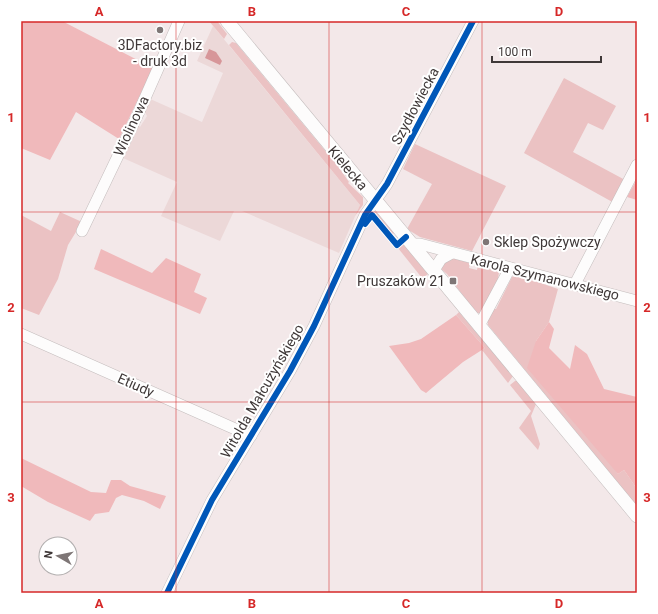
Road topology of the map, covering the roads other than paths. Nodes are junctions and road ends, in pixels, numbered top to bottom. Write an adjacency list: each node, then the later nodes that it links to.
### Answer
1 (179, 21): 6 (street, Wiolinowa)
2 (226, 21): 5 (main road, Kielecka)
3 (473, 21): 5 (street, Szydłowiecka)
4 (637, 165): 11 (street)
5 (376, 201): 7 (main road, Kielecka); 15 (street, Witolda Małcużyńskiego)
6 (82, 231)
7 (412, 244): 8 (street, Karola Szymanowskiego); 10 (main road, Kielecka)
8 (452, 253): 9 (street, Karola Szymanowskiego); 10 (street, Karola Szymanowskiego)
9 (510, 268): 11 (street, Karola Szymanowskiego); 13 (street)
10 (434, 270): 13 (main road, Kielecka)
11 (575, 284): 12 (street, Karola Szymanowskiego)
12 (637, 301)
13 (480, 326): 16 (main road, Kielecka)
14 (21, 334): 15 (street, Etiudy)
15 (252, 436): 17 (street, Witolda Małcużyńskiego)
16 (637, 516)
17 (167, 593)

